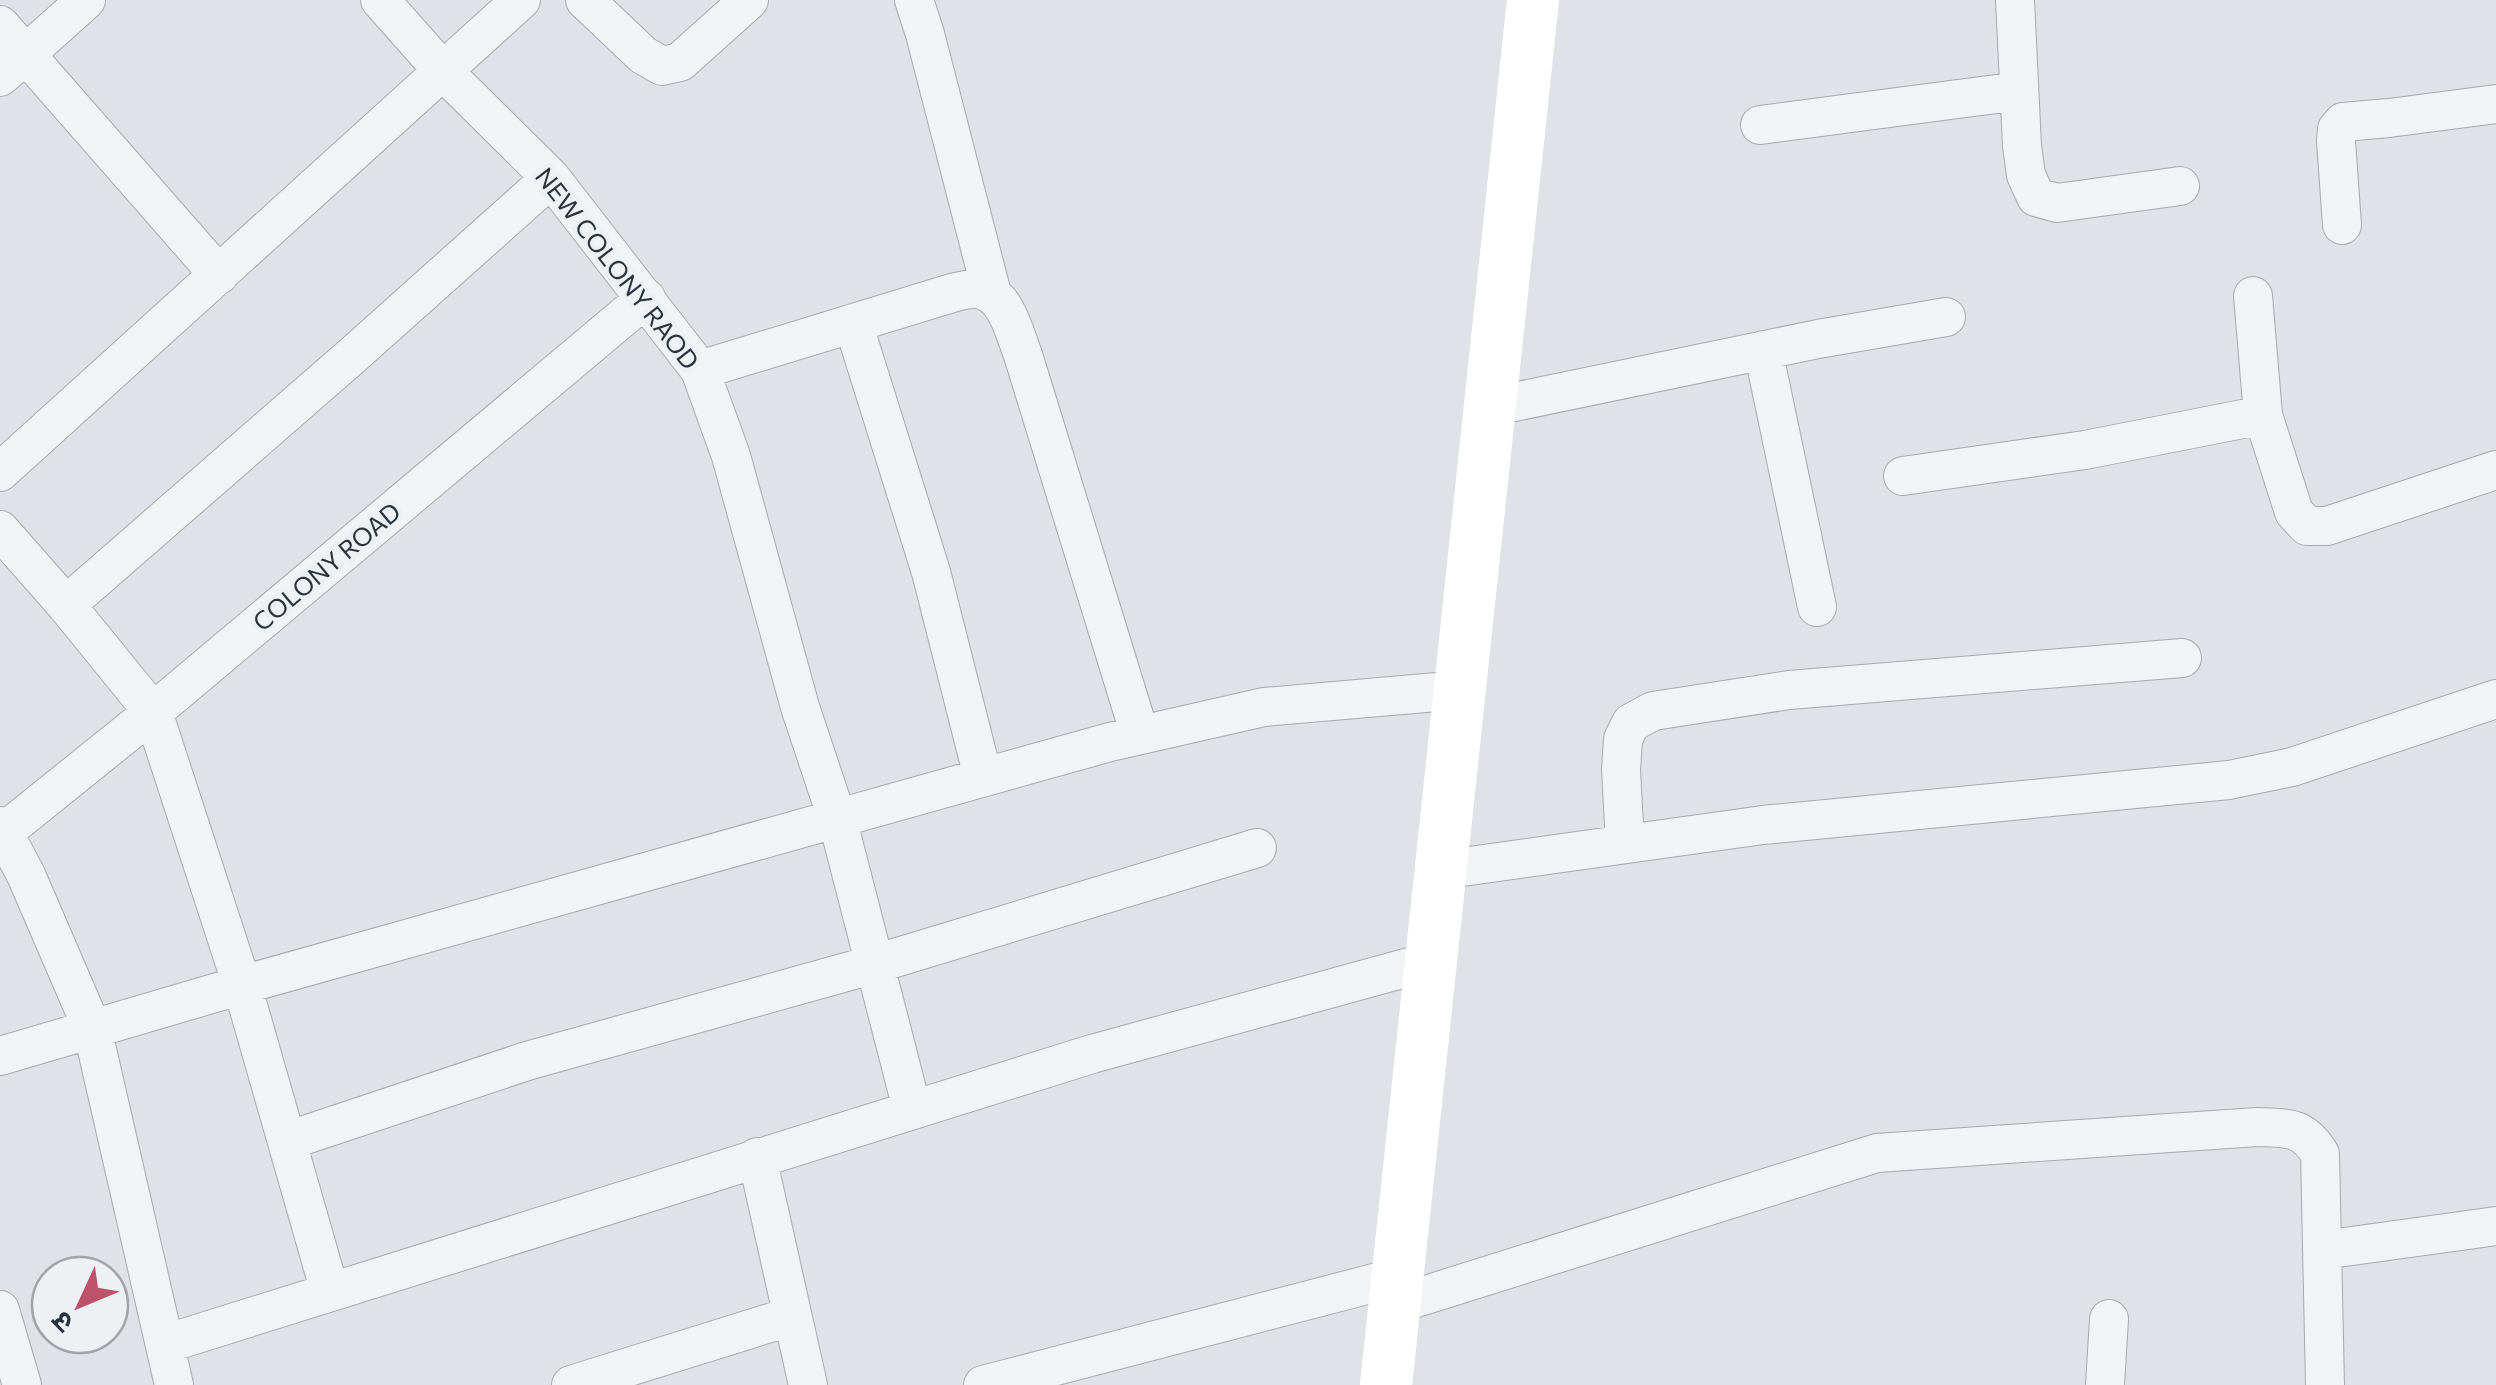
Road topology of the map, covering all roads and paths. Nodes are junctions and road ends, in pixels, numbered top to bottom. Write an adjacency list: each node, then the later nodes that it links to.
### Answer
1 (86, 0): 10 (street)
2 (380, 0): 11 (street, NEW COLONY RAOD)
3 (521, 0): 11 (street)
4 (585, 0): 5 (street)
5 (749, 0)
6 (914, 0): 19 (street)
7 (1533, 0): 26 (main road)
8 (2015, 0): 12 (street)
9 (0, 25): 10 (street)
10 (13, 66): 18 (street)
11 (442, 70): 15 (street, NEW COLONY RAOD); 18 (street)
12 (2020, 91): 14 (street); 16 (street)
13 (2496, 104): 17 (street)
14 (1760, 125)
15 (551, 178): 21 (street, NEW COLONY RAOD); 32 (street)
16 (2180, 186)
17 (2342, 226)
18 (219, 275): 28 (street)
19 (992, 294): 23 (street); 38 (street)
20 (2252, 296): 27 (street)
21 (646, 298): 25 (street, NEW COLONY RAOD); 37 (street, COLONY ROAD)
22 (1946, 317): 24 (street)
23 (853, 323): 25 (street); 39 (street)
24 (1763, 350): 26 (street); 33 (street)
25 (700, 370): 40 (street, NEW COLONY RAOD)
26 (1490, 407): 35 (main road)
27 (2263, 415): 29 (street); 30 (street)
28 (1, 469)
29 (2496, 470)
30 (1903, 476)
31 (0, 530): 32 (street)
32 (66, 605): 37 (street)
33 (1817, 608)
34 (2182, 658): 42 (street)
35 (1460, 690): 38 (street); 44 (main road)
36 (2496, 699): 42 (street)
37 (153, 712): 41 (street, COLONY ROAD); 48 (street)
38 (1140, 735): 39 (street)
39 (983, 777): 40 (street)
40 (837, 818): 47 (street, NEW COLONY RAOD); 48 (street)
41 (2, 829): 45 (street)
42 (1625, 844): 44 (street)
43 (1257, 848): 47 (street)
44 (1441, 870): 46 (main road)
45 (13, 886): 49 (street)
46 (1431, 961): 51 (street); 56 (main road)
47 (875, 964): 51 (street, NEW COLONY RAOD); 52 (street)
48 (242, 985): 49 (street); 52 (street)
49 (92, 1028): 50 (street); 61 (street)
50 (0, 1056)
51 (912, 1109): 53 (street)
52 (287, 1142): 57 (street)
53 (756, 1157): 57 (street); 59 (street)
54 (2496, 1226): 55 (street)
55 (2322, 1250): 56 (street); 69 (street)
56 (1396, 1291): 66 (street); 67 (main road)
57 (330, 1292): 61 (street)
58 (0, 1310): 62 (street)
59 (792, 1316): 64 (street); 65 (street)
60 (2109, 1319): 68 (street)
61 (165, 1344): 63 (street)
62 (22, 1385)
63 (174, 1385)
64 (571, 1385)
65 (808, 1385)
66 (983, 1385)
67 (1386, 1385)
68 (2104, 1385)
69 (2325, 1385)

